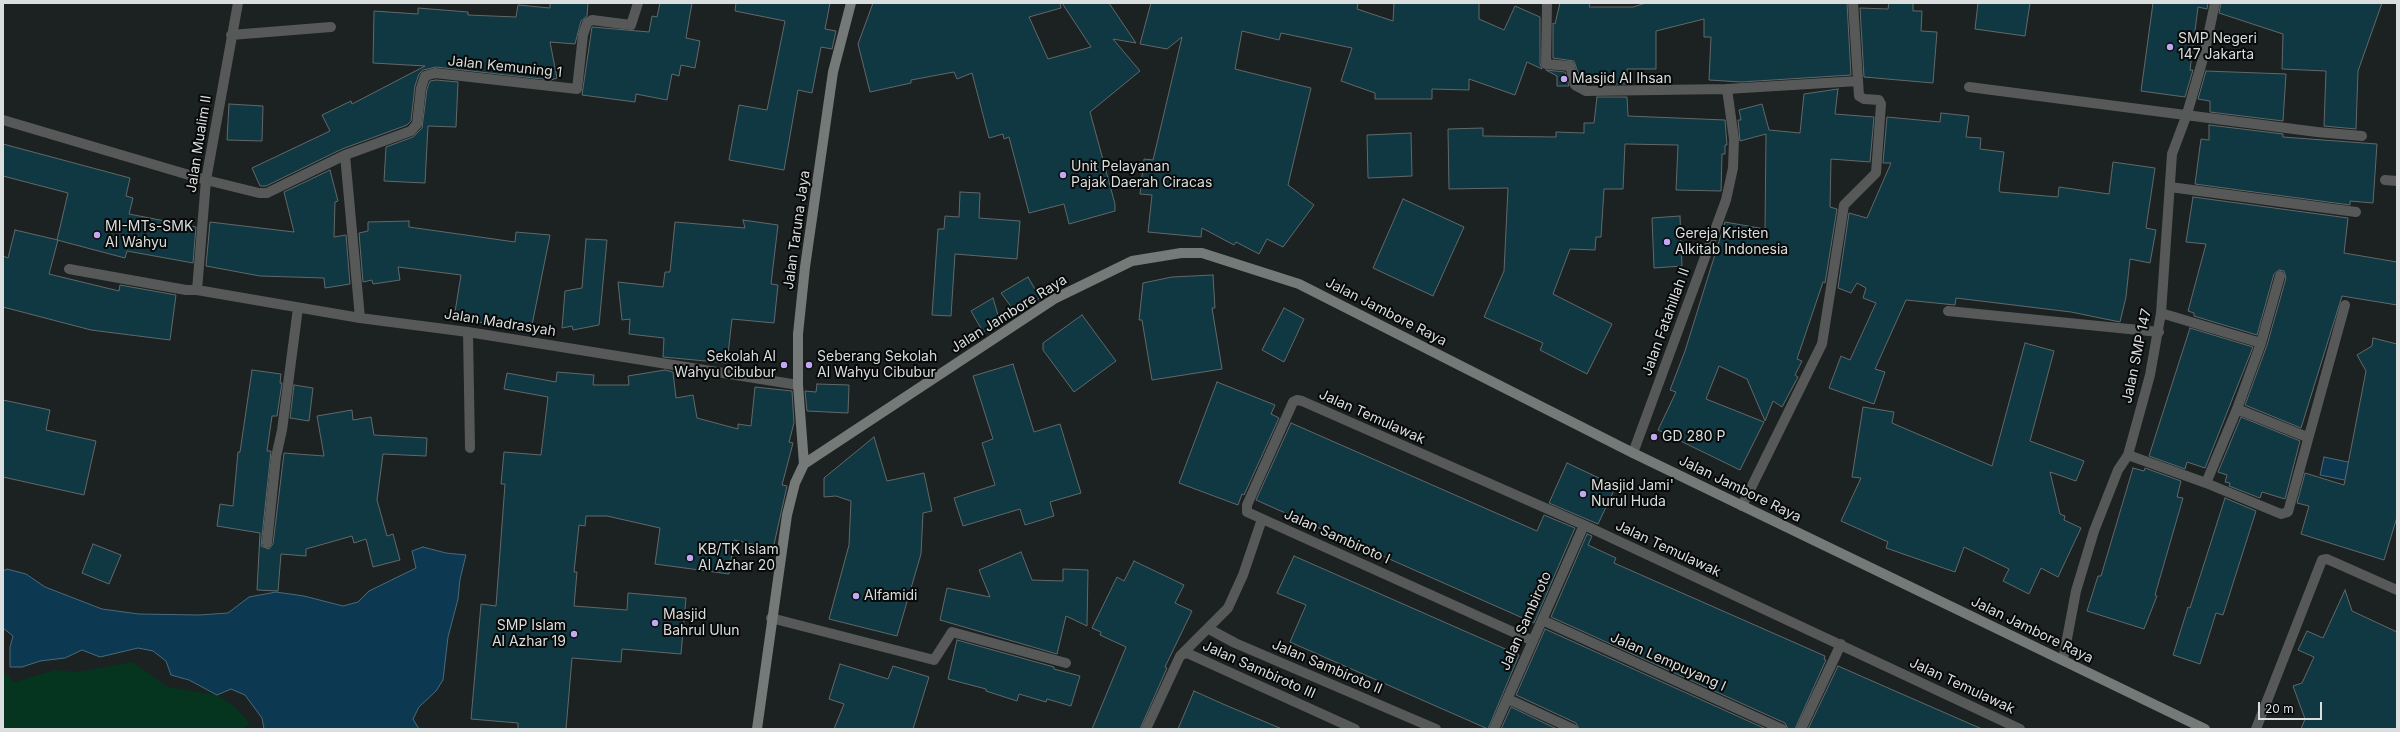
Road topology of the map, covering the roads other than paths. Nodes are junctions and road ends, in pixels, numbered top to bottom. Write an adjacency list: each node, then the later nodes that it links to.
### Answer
1 (238, 3): 8 (street, Jalan Mualim II)
2 (638, 3): 15 (street, Jalan Kemuning 1)
3 (852, 3): 32 (street, Jalan Taruna Jaya)
4 (1547, 3): 11 (street)
5 (1853, 3): 9 (street)
6 (2216, 3): 12 (street, Jalan SMP 147)
7 (331, 27): 8 (street)
8 (231, 35): 16 (street, Jalan Mualim II)
9 (1858, 81): 11 (street); 41 (street)
10 (1969, 87): 12 (street)
11 (1727, 89): 37 (street, Jalan Fatahillah II)
12 (2187, 114): 14 (street); 19 (street, Jalan SMP 147)
13 (3, 120): 16 (street)
14 (2362, 136)
15 (345, 155): 16 (street); 28 (street)
16 (206, 180): 23 (street, Jalan Mualim II)
17 (2385, 180): 18 (street)
18 (2397, 181)
19 (2170, 187): 20 (street); 27 (street, Jalan SMP 147)
20 (2356, 212)
21 (69, 269): 23 (street, Jalan Madrasyah)
22 (2280, 276): 31 (street)
23 (197, 290): 25 (street, Jalan Madrasyah)
24 (2345, 305): 35 (street)
25 (298, 308): 28 (street, Jalan Madrasyah); 44 (street)
26 (1948, 311): 30 (street)
27 (2161, 313): 30 (street, Jalan SMP 147); 31 (street)
28 (360, 318): 29 (street, Jalan Madrasyah)
29 (468, 332): 32 (street, Jalan Madrasyah); 36 (street)
30 (2159, 332): 38 (street, Jalan SMP 147)
31 (2261, 343): 34 (street)
32 (798, 385): 39 (street, Jalan Taruna Jaya)
33 (1302, 401): 42 (street, Jalan Sambiroto I); 43 (street, Jalan Temulawak)
34 (2237, 409): 35 (street); 40 (street)
35 (2308, 437): 40 (street)
36 (470, 448)
37 (1633, 453): 39 (street, Jalan Jambore Raya); 41 (street, Jalan Jambore Raya)
38 (2128, 455): 40 (street); 52 (street, Jalan SMP 147)
39 (804, 464): 46 (street)
40 (2206, 483)
41 (1742, 506): 52 (street, Jalan Jambore Raya)
42 (1262, 520): 48 (street); 49 (street, Jalan Sambiroto I)
43 (1584, 525): 47 (street, Jalan Sambiroto); 50 (street, Jalan Temulawak)
44 (267, 543)
45 (2397, 590): 65 (street)
46 (771, 618): 53 (street); 55 (street)
47 (1542, 620): 49 (street, Jalan Sambiroto); 61 (street, Jalan Lempuyang I)
48 (1209, 629): 51 (street); 58 (street, Jalan Sambiroto II)
49 (1533, 641): 54 (street, Jalan Sambiroto)
50 (1841, 644): 62 (street); 63 (street, Jalan Temulawak)
51 (1184, 654): 56 (street, Jalan Sambiroto III); 57 (street, Jalan Sambiroto III)
52 (2064, 660): 64 (street, Jalan Jambore Raya)
53 (1066, 663)
54 (1508, 699): 59 (street, Jalan Sambiroto); 60 (street)
55 (757, 729)
56 (1146, 729)
57 (1356, 729)
58 (1436, 729)
59 (1494, 729)
60 (1573, 729)
61 (1782, 729)
62 (1801, 729)
63 (2020, 729)
64 (2205, 729)
65 (2256, 729)

